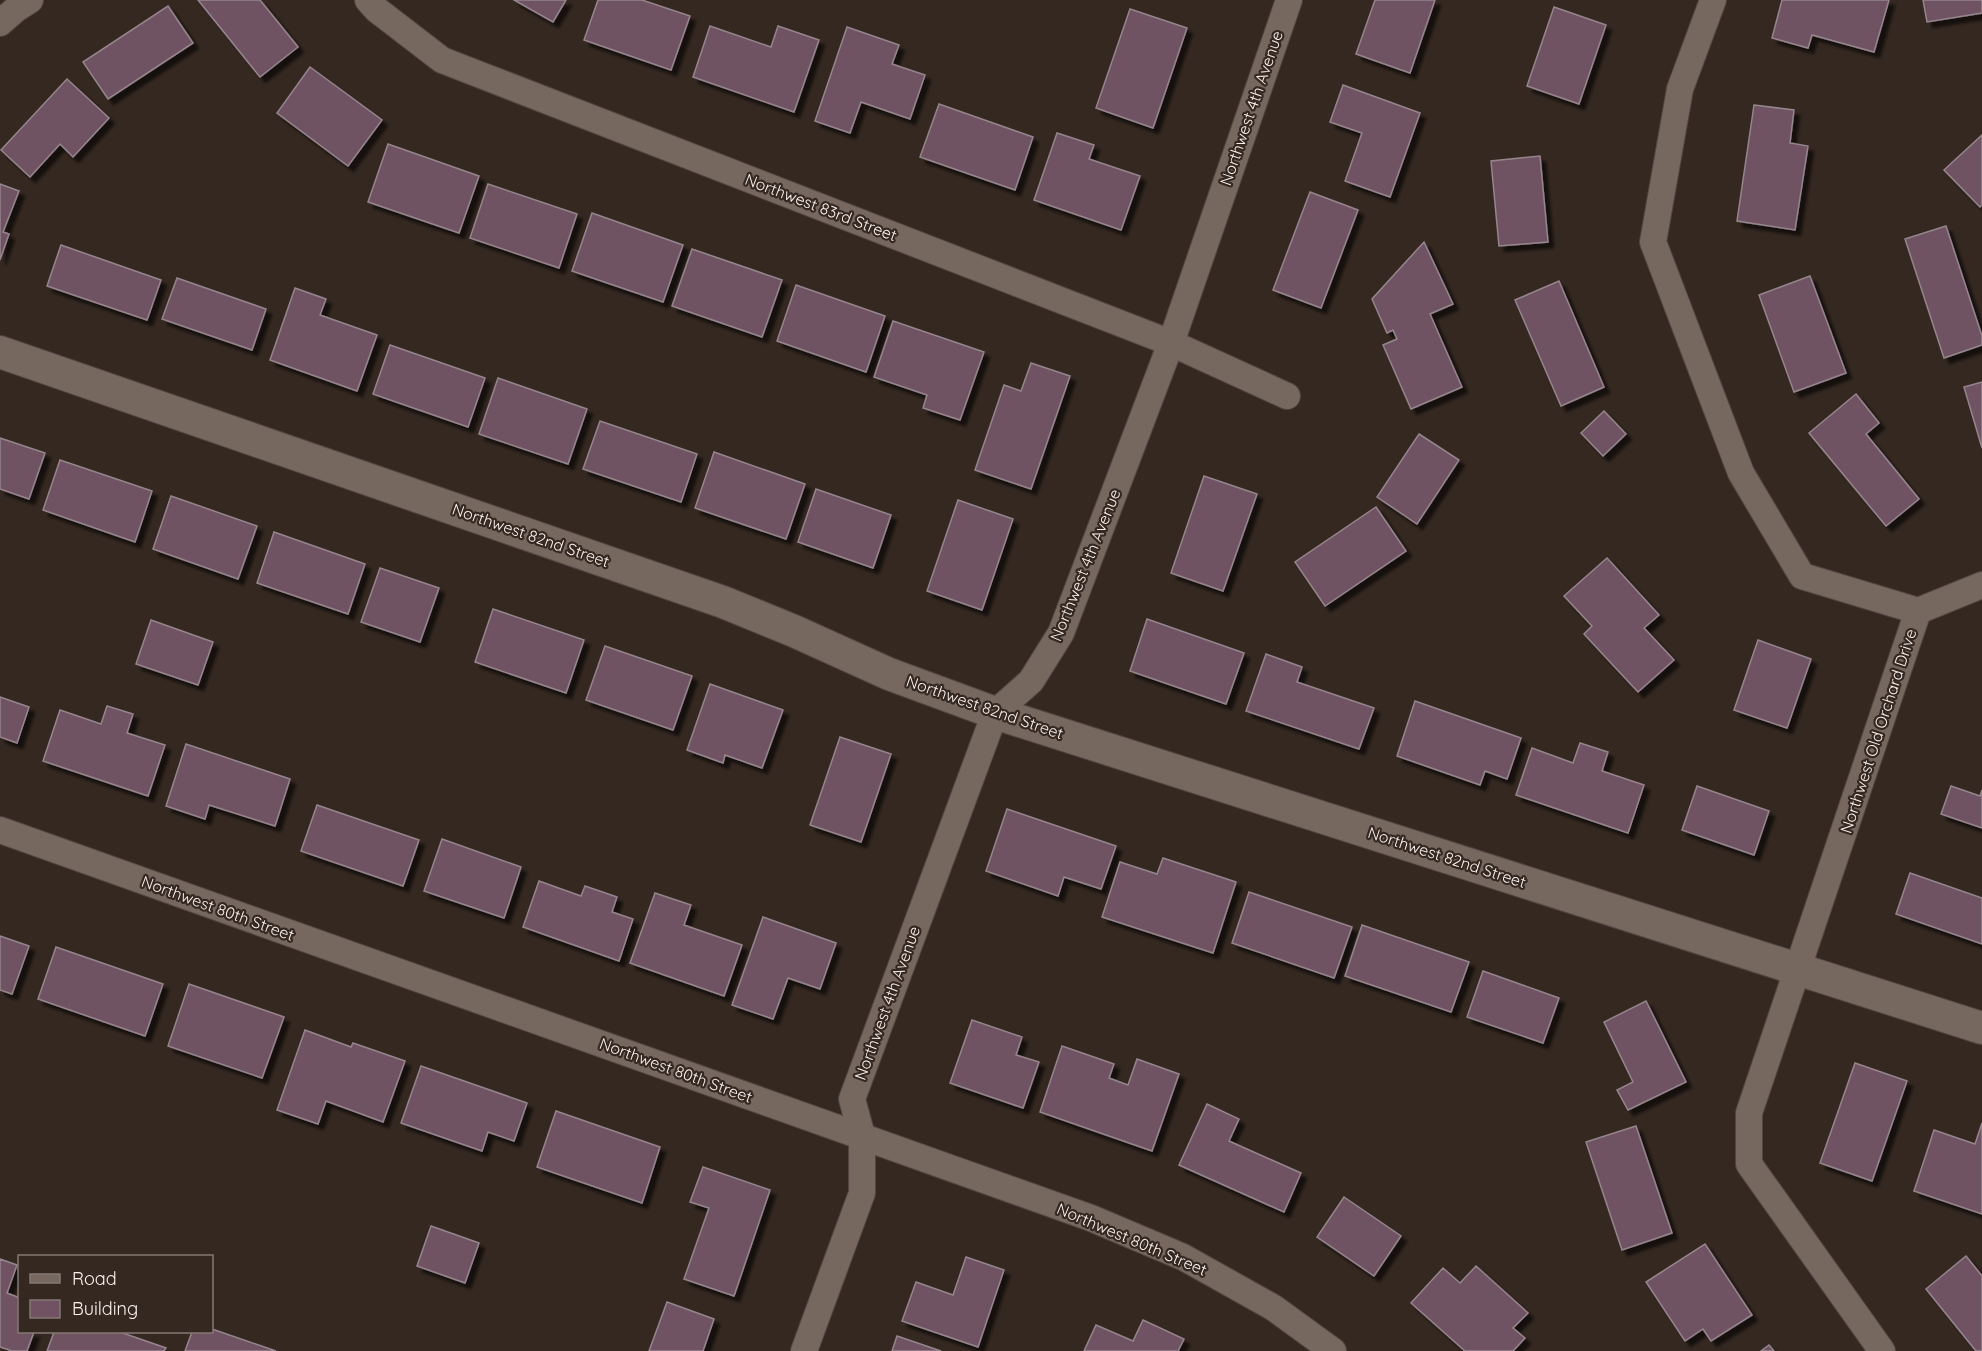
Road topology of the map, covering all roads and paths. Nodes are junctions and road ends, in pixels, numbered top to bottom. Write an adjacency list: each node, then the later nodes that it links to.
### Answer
1 (30, 0): 5 (street)
2 (368, 0): 6 (street, Northwest 83rd Street)
3 (1289, 0): 6 (street, Northwest 4th Avenue)
4 (1713, 0): 10 (street, Northwest Old Orchard Drive)
5 (0, 23)
6 (1171, 343): 8 (street, Northwest 83rd Street); 11 (street, Northwest 4th Avenue)
7 (0, 352): 11 (street, Northwest 82nd Street)
8 (1287, 396)
9 (1982, 585): 10 (street)
10 (1918, 611): 13 (street, Northwest Old Orchard Drive)
11 (995, 713): 13 (street, Northwest 82nd Street); 15 (street, Northwest 4th Avenue)
12 (0, 830): 15 (street, Northwest 80th Street)
13 (1798, 969): 14 (street, Northwest 82nd Street); 18 (street, Northwest Old Orchard Drive)
14 (1982, 1028)
15 (862, 1136): 16 (street, Northwest 4th Avenue); 17 (street, Northwest 80th Street)
16 (804, 1351)
17 (1333, 1351)
18 (1882, 1351)

